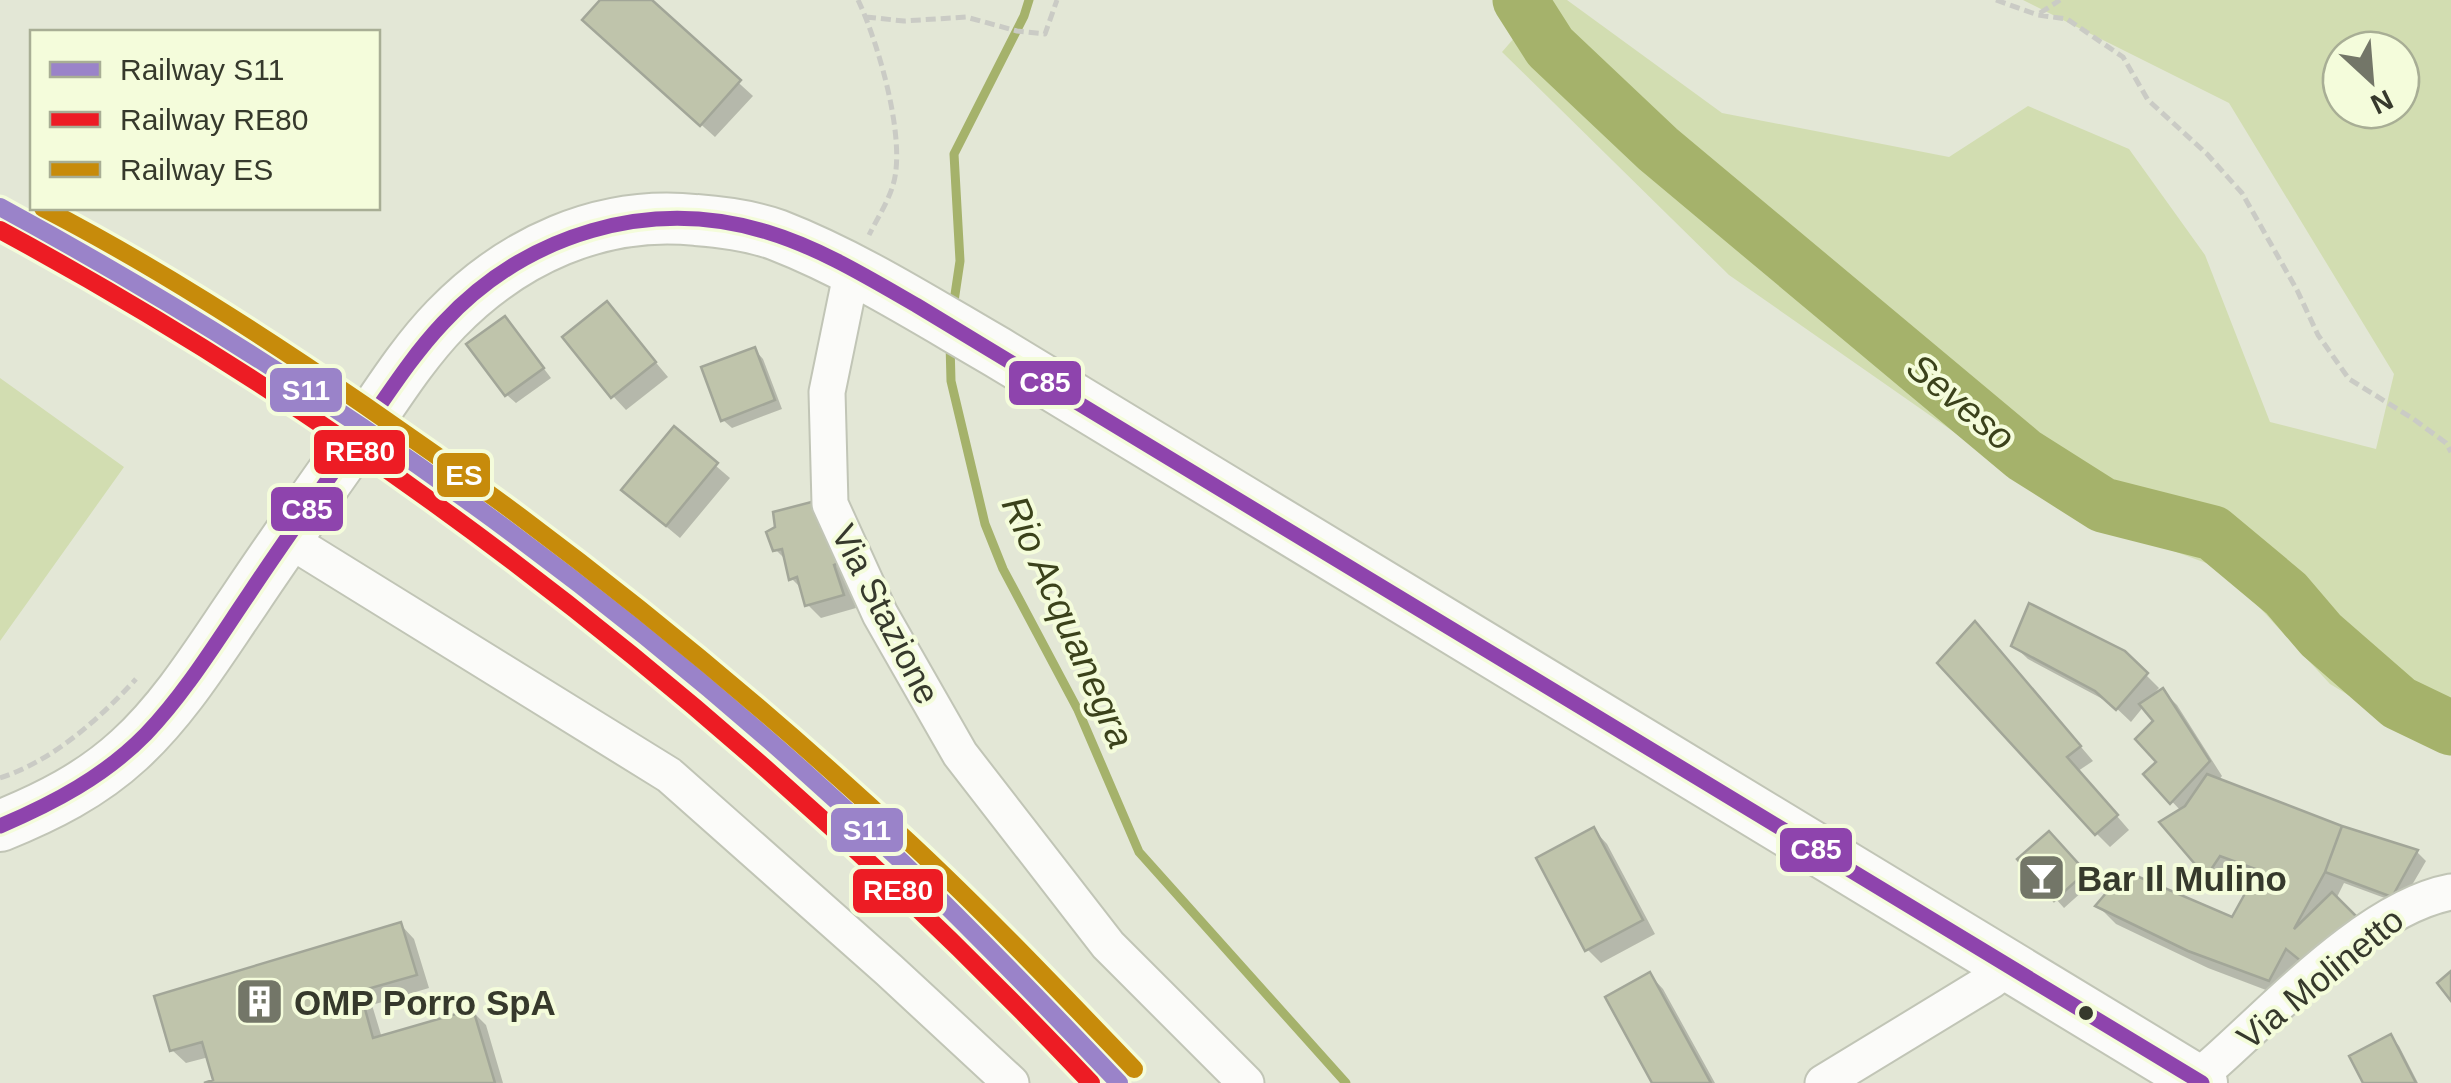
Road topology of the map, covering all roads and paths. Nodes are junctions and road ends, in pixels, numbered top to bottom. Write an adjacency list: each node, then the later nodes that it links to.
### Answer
1 (858, 0): 6 (path)
2 (1057, 0): 6 (path)
3 (1996, 0): 5 (path)
4 (2060, 0): 5 (path)
5 (2038, 15): 8 (path)
6 (866, 17): 7 (path)
7 (872, 281): 9 (main road); 14 (main road); 16 (street, Via Stazione)
8 (2451, 452)
9 (286, 538): 12 (main road); 15 (street)
10 (144, 669): 11 (path)
11 (0, 778)
12 (0, 826)
13 (2451, 892): 18 (street, Via Molinetto)
14 (2009, 966): 17 (street); 18 (main road)
15 (1011, 1083)
16 (1246, 1083)
17 (1823, 1083)
18 (2202, 1083)

